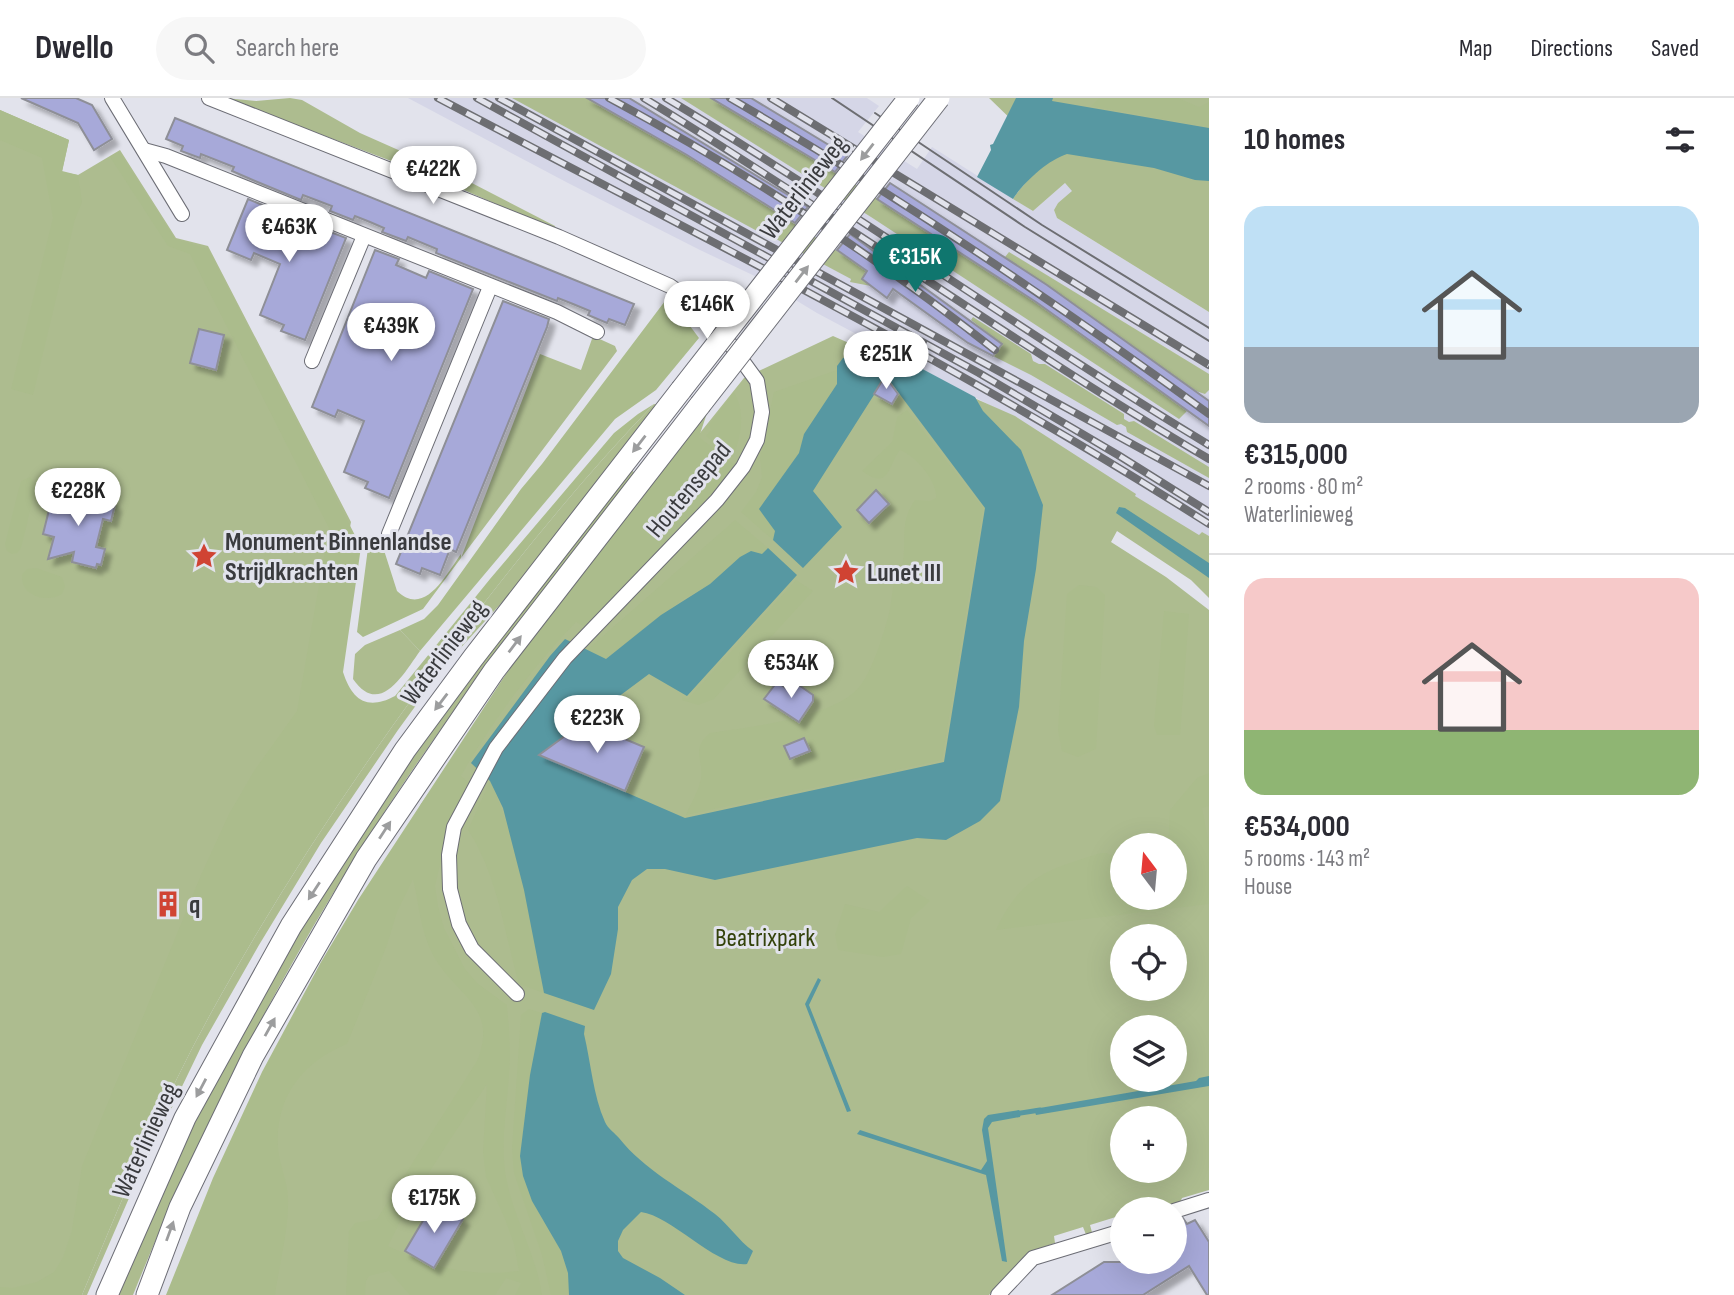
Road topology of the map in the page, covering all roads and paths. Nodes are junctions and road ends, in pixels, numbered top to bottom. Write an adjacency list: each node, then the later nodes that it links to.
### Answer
1 (112, 98): 5 (street)
2 (209, 98): 12 (street, Houtensepad)
3 (909, 98): 16 (main road, Waterlinieweg, one-way to 16, bridge)
4 (939, 98): 17 (main road, Waterlinieweg, one-way to 4, bridge)
5 (144, 150): 6 (street); 7 (street)
6 (182, 214)
7 (364, 236): 8 (street); 10 (street)
8 (490, 287): 9 (street); 11 (street)
9 (597, 332)
10 (312, 361)
11 (389, 534)
12 (517, 994)
13 (1209, 1200): 14 (street)
14 (1187, 1207)
15 (1110, 1235): 18 (street)
16 (107, 1295)
17 (146, 1295)
18 (998, 1295)

